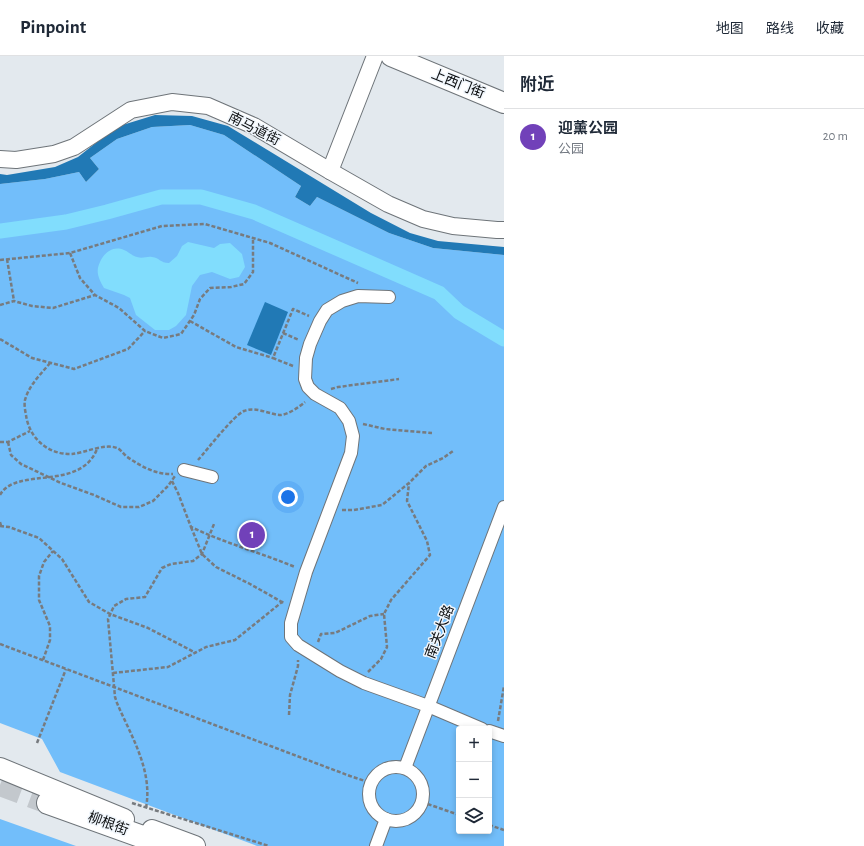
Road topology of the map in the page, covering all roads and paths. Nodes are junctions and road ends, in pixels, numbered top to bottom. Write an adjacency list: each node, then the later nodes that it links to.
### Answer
1 (375, 56): 5 (street)
2 (391, 56): 3 (street, 上西门街)
3 (504, 103)
4 (0, 159): 5 (street, 南马道街)
5 (330, 171): 6 (street, 南马道街)
6 (504, 230)
7 (253, 238): 8 (path); 11 (path); 16 (path)
8 (70, 253): 9 (path); 12 (path)
9 (7, 259): 10 (path); 14 (path)
10 (0, 260)
11 (361, 284)
12 (95, 295): 14 (path); 18 (path)
13 (389, 297): 17 (street)
14 (14, 301): 15 (path)
15 (0, 305)
16 (190, 321): 18 (path); 20 (path)
17 (320, 321): 20 (path); 22 (street)
18 (145, 331): 21 (path)
19 (0, 339): 21 (path)
20 (273, 358): 22 (path)
21 (50, 363): 26 (path)
22 (305, 372): 24 (street)
23 (400, 379): 24 (path)
24 (315, 394): 25 (street); 32 (path)
25 (348, 421): 27 (path); 39 (street)
26 (30, 430): 29 (path); 30 (path)
27 (432, 433)
28 (0, 442): 29 (path)
29 (8, 442): 34 (path)
30 (97, 448): 34 (path); 35 (path)
31 (452, 451): 36 (path)
32 (184, 470): 33 (street)
33 (212, 477)
34 (49, 478): 35 (path); 37 (path)
35 (172, 481): 43 (path)
36 (409, 483): 39 (path); 51 (path)
37 (0, 495)
38 (504, 507): 61 (street, 南关大路)
39 (329, 510): 47 (street)
40 (0, 522): 42 (path)
41 (214, 524): 44 (path)
42 (0, 526): 45 (path)
43 (191, 527): 44 (path); 46 (path)
44 (209, 536): 46 (path); 47 (path)
45 (53, 551): 50 (path); 55 (path)
46 (202, 554): 48 (path); 50 (path)
47 (306, 572): 49 (street)
48 (282, 602): 49 (path); 54 (path)
49 (295, 607): 53 (street)
50 (110, 614): 54 (path); 57 (path)
51 (384, 614): 53 (path); 58 (path)
52 (0, 644): 55 (path)
53 (302, 647): 58 (street); 62 (path)
54 (196, 652): 57 (path)
55 (43, 660): 56 (path)
56 (66, 669): 59 (path); 65 (path)
57 (113, 673): 59 (path)
58 (364, 683): 61 (street)
59 (114, 686): 68 (path); 71 (path)
60 (504, 686): 64 (path)
61 (428, 706): 63 (street); 67 (street, 南关大路)
62 (289, 715)
63 (475, 726)
64 (496, 733)
65 (37, 743)
66 (0, 768): 78 (street)
67 (405, 768): 68 (street); 69 (street)
68 (371, 783): 73 (street)
69 (422, 802): 72 (path); 73 (street)
70 (132, 803): 71 (path)
71 (146, 808): 79 (path)
72 (456, 814)
73 (386, 819): 80 (street)
74 (492, 826): 75 (path)
75 (504, 830)
76 (128, 846): 77 (main road, 柳根街)
77 (168, 846)
78 (195, 846)
79 (269, 846)
80 (376, 846)

